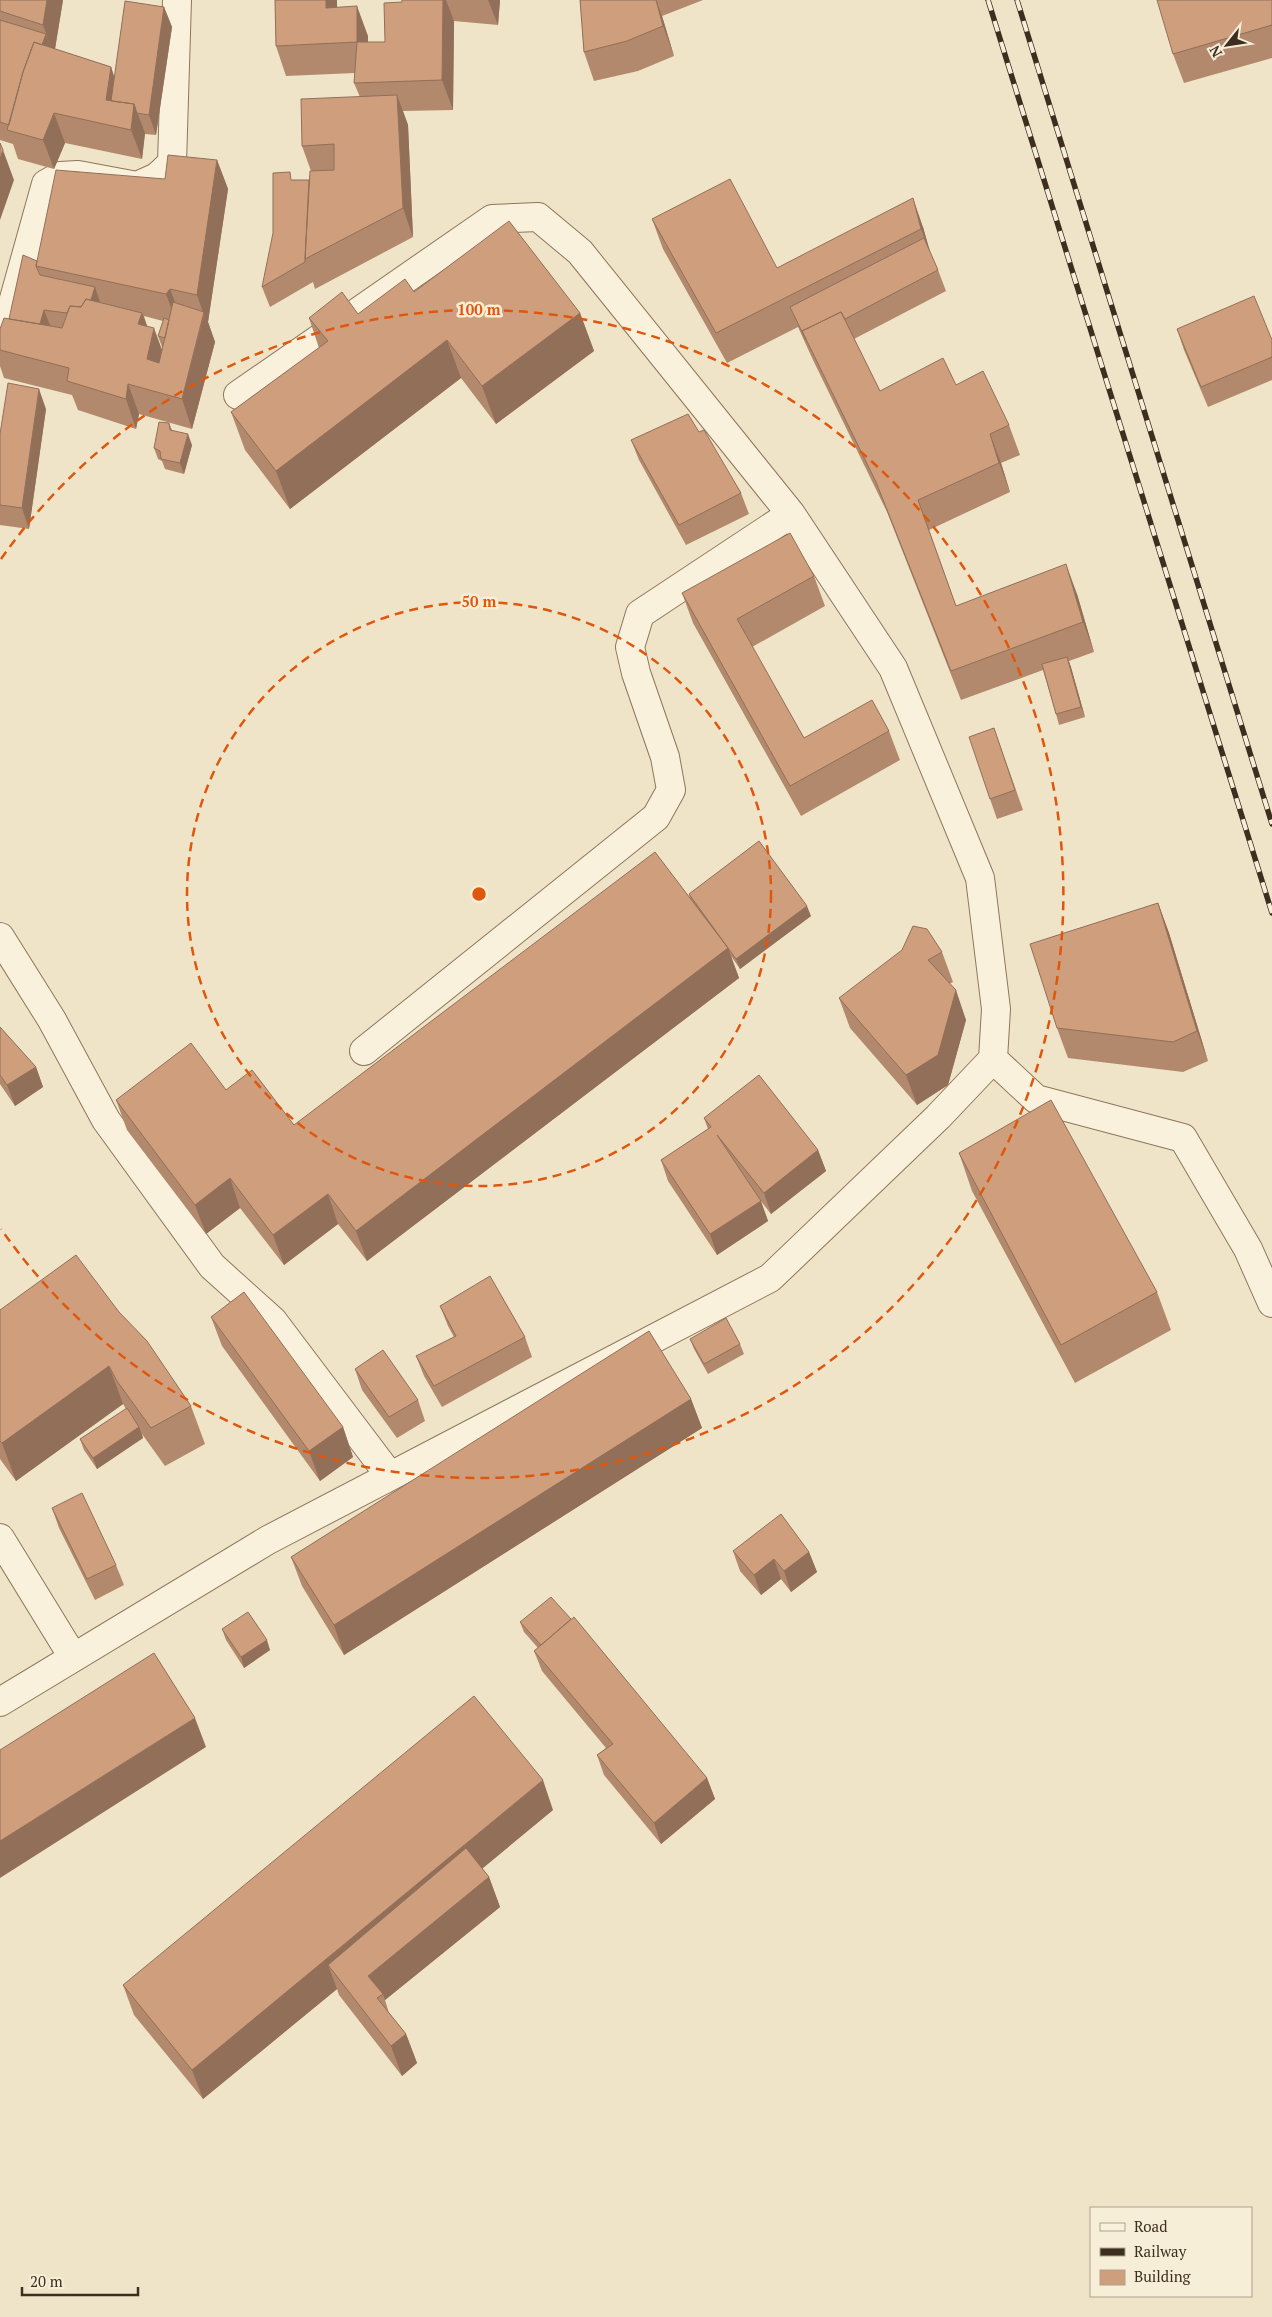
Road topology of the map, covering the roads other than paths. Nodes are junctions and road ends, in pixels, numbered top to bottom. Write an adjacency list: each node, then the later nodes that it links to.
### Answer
1 (177, 0): 2 (street)
2 (0, 349)
3 (238, 395): 4 (street)
4 (791, 514): 6 (street); 7 (street)
5 (0, 937): 9 (street)
6 (364, 1051)
7 (993, 1059): 8 (street); 9 (street)
8 (1272, 1303)
9 (390, 1476): 11 (street)
10 (0, 1538): 11 (street)
11 (73, 1657): 12 (street)
12 (0, 1702)

